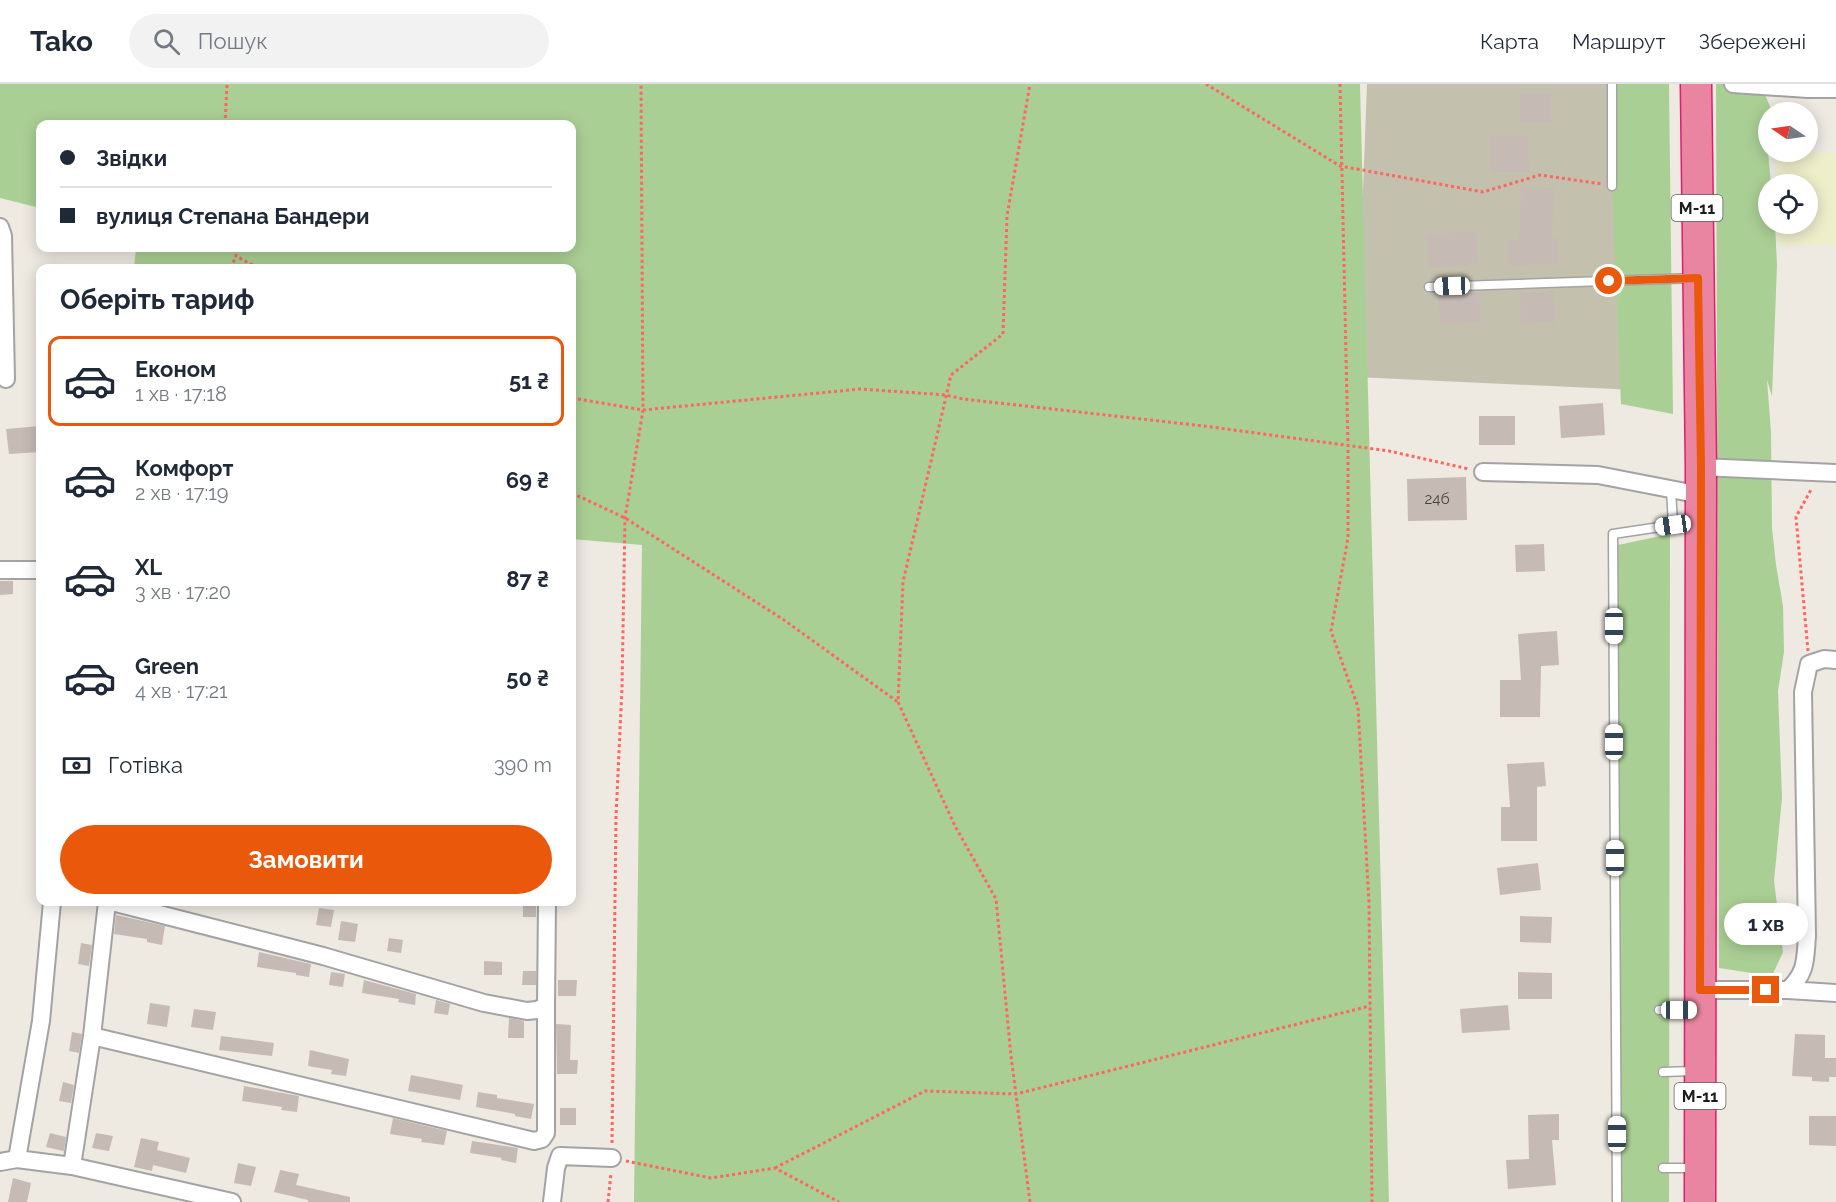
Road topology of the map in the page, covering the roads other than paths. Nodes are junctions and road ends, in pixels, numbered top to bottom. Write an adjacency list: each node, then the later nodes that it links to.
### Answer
1 (1612, 84): 5 (lane)
2 (1696, 84): 7 (highway, М-11)
3 (1733, 84): 4 (street)
4 (1836, 89)
5 (1612, 186)
6 (0, 227): 9 (street)
7 (1698, 278): 8 (lane); 12 (highway, М-11)
8 (1429, 287)
9 (6, 379)
10 (1483, 472): 13 (street)
11 (1828, 472): 12 (street)
12 (1701, 481): 13 (street); 23 (highway, М-11)
13 (1671, 489): 36 (lane)
14 (0, 570): 15 (street)
15 (36, 570)
16 (1836, 660): 21 (street)
17 (52, 906): 30 (street)
18 (107, 906): 26 (street)
19 (128, 906): 24 (street)
20 (547, 906): 24 (street)
21 (1788, 990): 22 (street); 23 (street)
22 (1836, 993)
23 (1700, 1000): 25 (lane); 27 (highway, М-11)
24 (546, 1006): 26 (street)
25 (1659, 1010)
26 (92, 1036): 31 (street)
27 (1701, 1071): 28 (lane); 33 (highway, М-11)
28 (1663, 1072)
29 (612, 1158): 35 (street)
30 (8, 1160): 31 (street)
31 (72, 1166): 34 (street)
32 (1663, 1168): 33 (lane)
33 (1700, 1168): 37 (highway, М-11)
34 (232, 1202)
35 (552, 1202)
36 (1617, 1202)
37 (1700, 1202)

